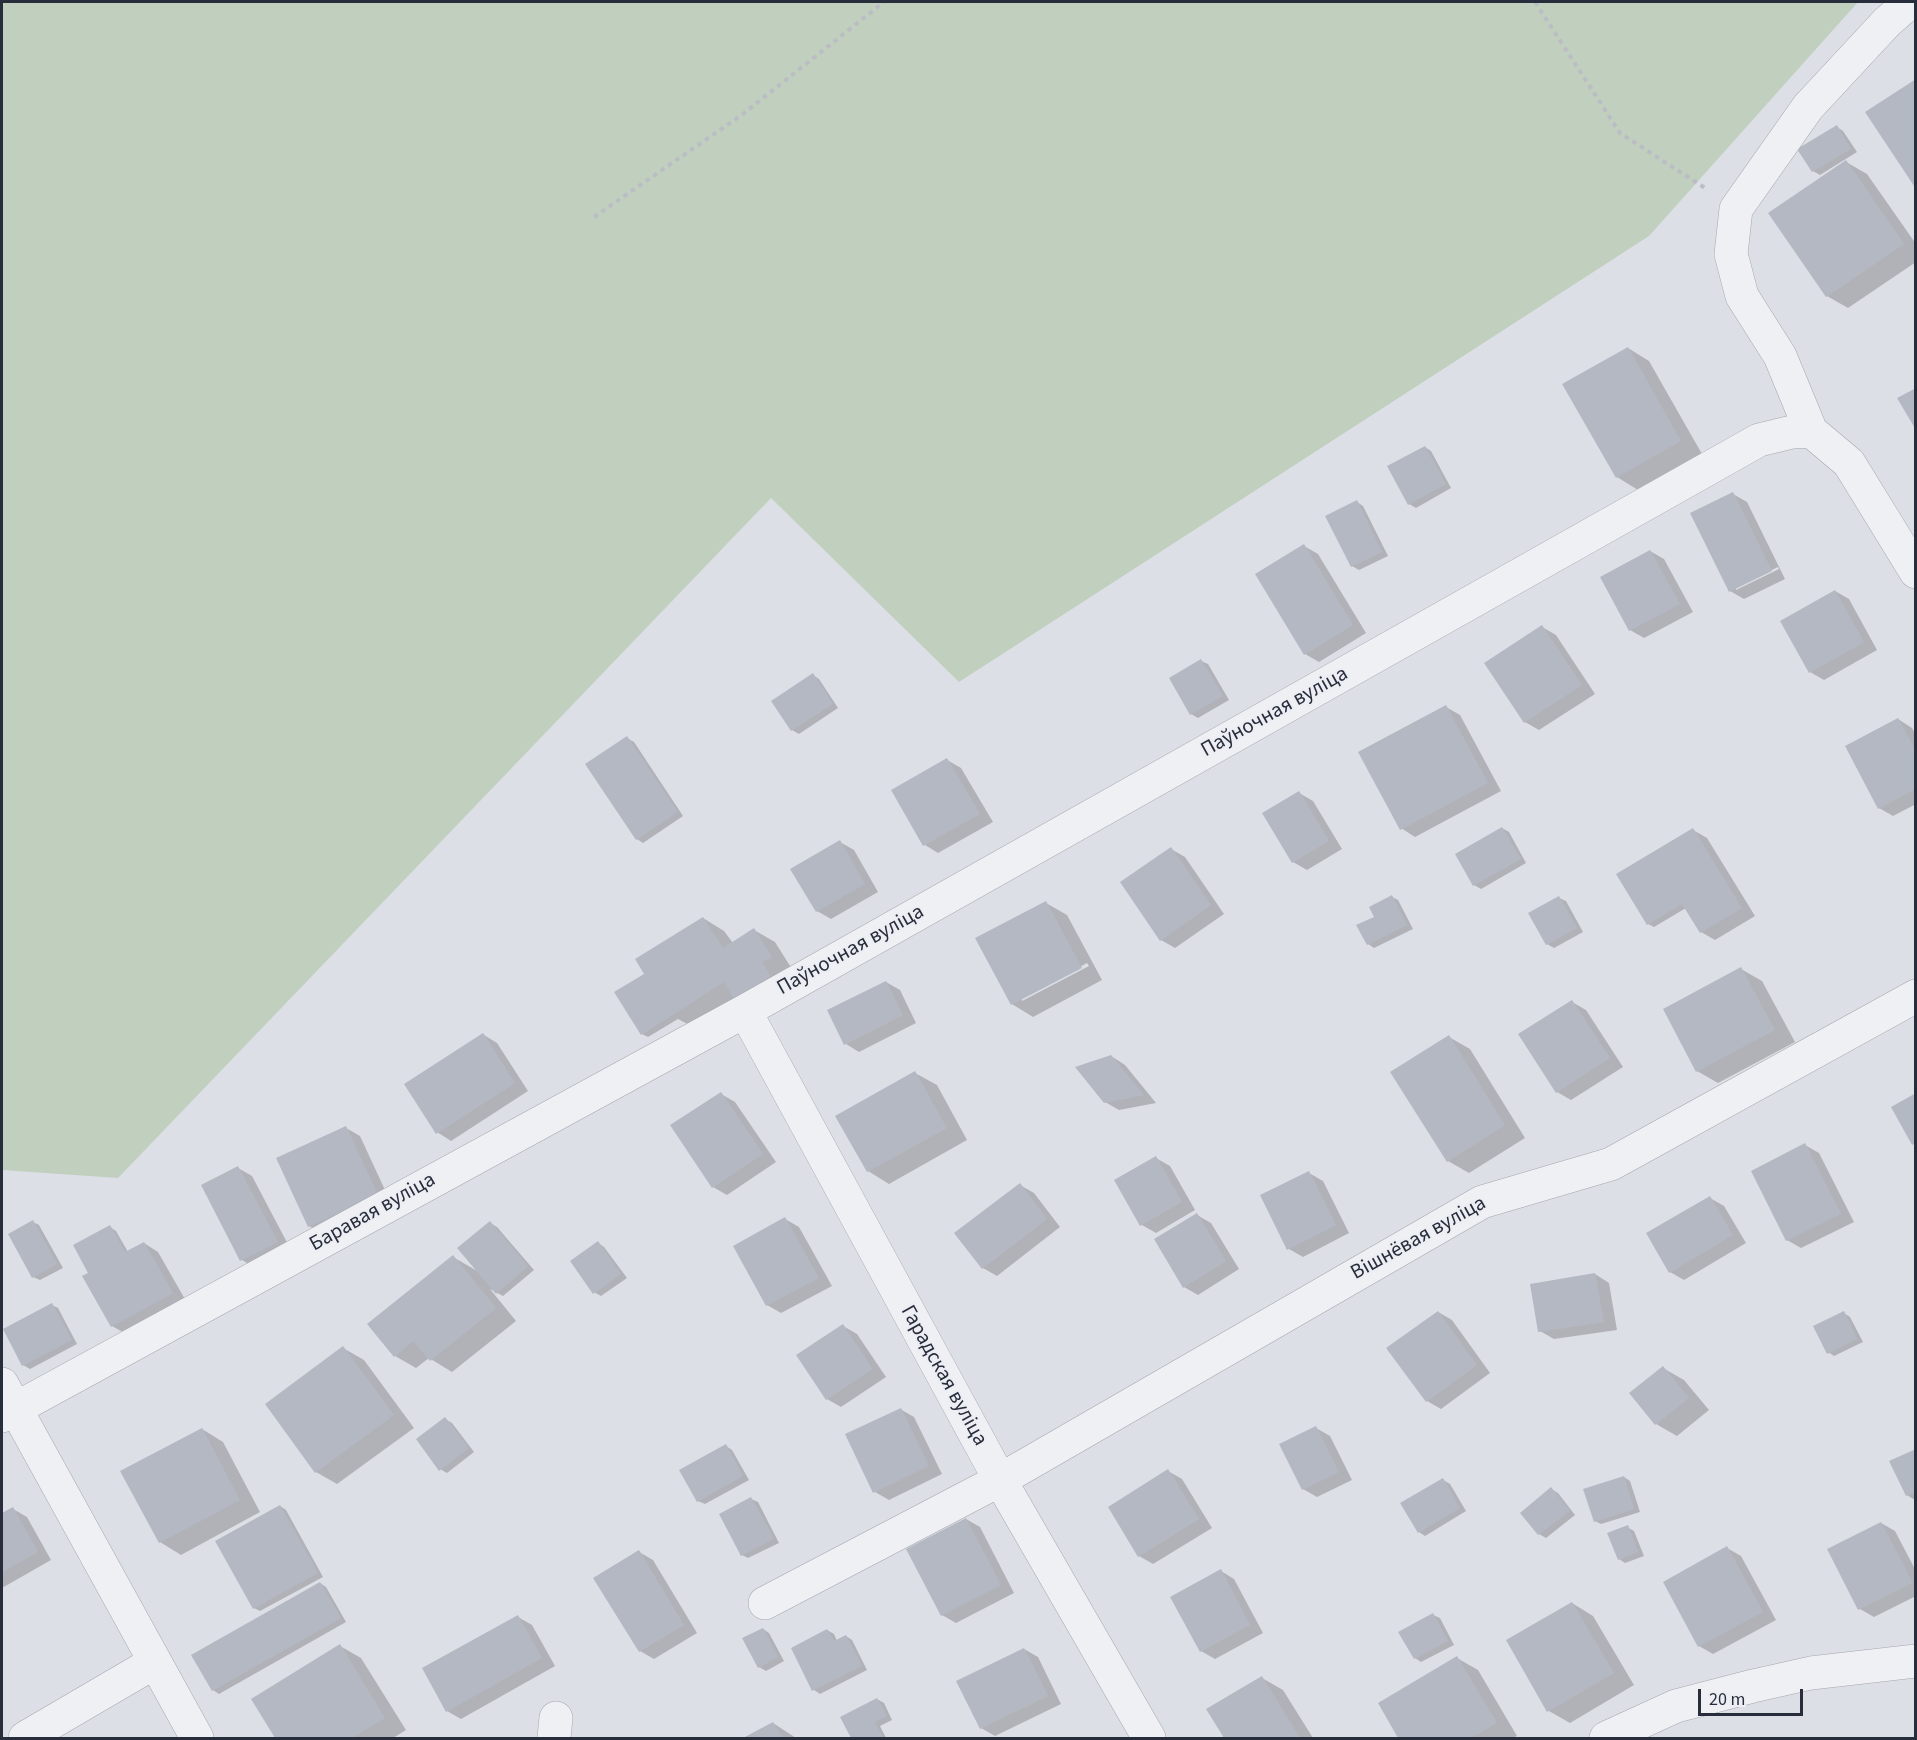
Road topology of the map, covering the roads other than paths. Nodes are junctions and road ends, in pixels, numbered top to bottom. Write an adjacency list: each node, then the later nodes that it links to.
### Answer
1 (1910, 2): 2 (street)
2 (1811, 431): 3 (street); 5 (street, Паўночная вуліца)
3 (1916, 572)
4 (1916, 996): 7 (street, Вішнёвая вуліца)
5 (744, 1011): 6 (street, Баравая вуліца); 7 (street, Гарадская вуліца)
6 (5, 1403): 10 (street)
7 (1000, 1480): 8 (street, Вішнёвая вуліца); 13 (street, Гарадская вуліца)
8 (765, 1604)
9 (1916, 1661): 14 (street)
10 (155, 1662): 11 (street); 12 (street)
11 (25, 1738)
12 (197, 1738)
13 (1149, 1738)
14 (1606, 1738)

